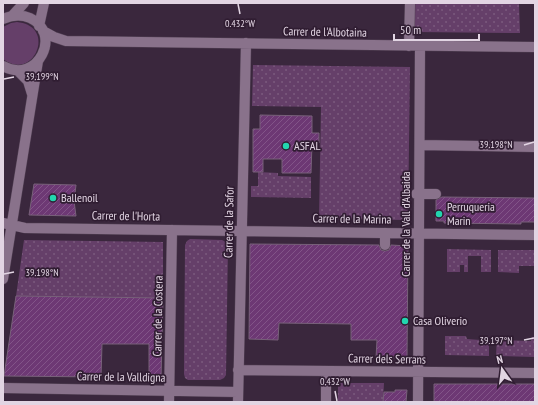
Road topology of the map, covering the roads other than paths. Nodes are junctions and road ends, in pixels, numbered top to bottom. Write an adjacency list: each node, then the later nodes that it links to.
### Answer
1 (24, 3): 4 (street)
2 (44, 3): 6 (street)
3 (410, 3): 9 (street)
4 (13, 15): 5 (street); 6 (street, Carrer de l'Albotaina)
5 (3, 19)
6 (41, 28): 7 (street, Carrer de l'Albotaina); 12 (street)
7 (66, 41): 8 (street, Carrer de l'Albotaina); 12 (street, Carrer de l'Albotaina)
8 (246, 43): 9 (street, Carrer de l'Albotaina); 23 (street, Carrer de la Safor)
9 (409, 46): 10 (street, Carrer de l'Albotaina)
10 (420, 46): 11 (street, Carrer de l'Albotaina); 17 (street, Carrer de la Vall d'Albaida)
11 (535, 47)
12 (44, 51): 13 (street)
13 (38, 61): 15 (street); 16 (street)
14 (3, 66): 15 (street)
15 (18, 70): 16 (street)
16 (32, 96): 21 (street)
17 (420, 145): 18 (street); 19 (street, Carrer de la Vall d'Albaida)
18 (535, 147)
19 (418, 194): 20 (street); 25 (street, Carrer de la Vall d'Albaida)
20 (436, 194)
21 (7, 224): 22 (street, Carrer de l'Horta); 28 (street)
22 (172, 230): 23 (street, Carrer de l'Horta); 34 (street, Carrer de la Costera)
23 (242, 231): 24 (street, Carrer de la Marina); 29 (street, Carrer de la Safor)
24 (385, 233): 25 (street, Carrer de la Marina); 27 (street)
25 (419, 233): 26 (street, Carrer de la Marina); 31 (street, Carrer de la Vall d'Albaida)
26 (535, 235)
27 (384, 245)
28 (3, 279)
29 (238, 370): 30 (street, Carrer dels Serrans); 35 (street, Carrer de la Safor)
30 (326, 371): 31 (street, Carrer dels Serrans); 37 (street)
31 (418, 372): 32 (street, Carrer dels Serrans); 38 (street, Carrer de la Vall d'Albaida)
32 (535, 373)
33 (3, 388): 34 (street, Carrer de la Valldigna)
34 (170, 391): 35 (street, Carrer de la Valldigna); 36 (street, Carrer de la Costera)
35 (238, 397)
36 (170, 402)
37 (326, 402)
38 (418, 402)

